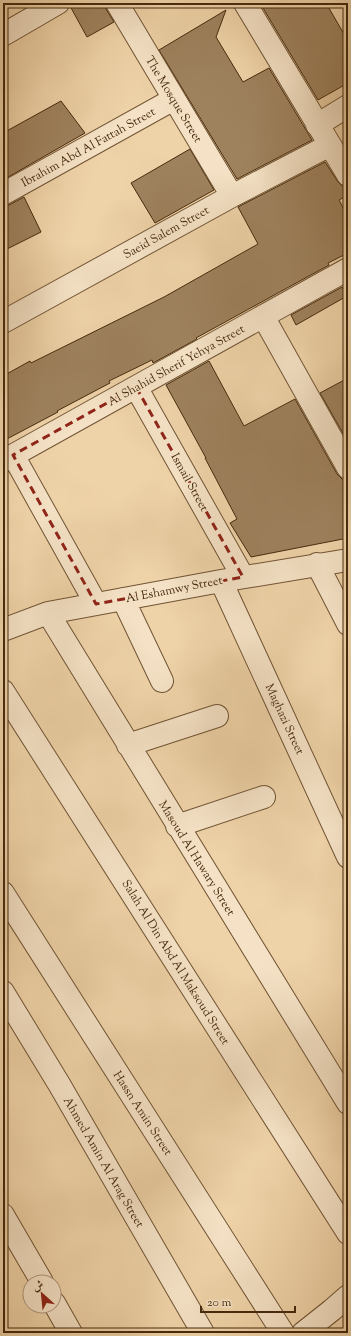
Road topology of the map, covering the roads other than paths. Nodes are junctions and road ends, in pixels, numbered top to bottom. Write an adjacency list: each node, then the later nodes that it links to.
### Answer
1 (58, 3): 4 (street)
2 (117, 3): 5 (street, The Mosque Street)
3 (245, 3): 7 (street)
4 (5, 30)
5 (174, 99): 10 (street, Ibrahim Abd Al Fattah Street); 11 (street, The Mosque Street)
6 (348, 106): 7 (street)
7 (317, 125): 8 (street)
8 (330, 145): 9 (street); 11 (street, Saeid Salem Street)
9 (348, 175)
10 (3, 194)
11 (232, 196): 14 (street, Saeid Salem Street)
12 (348, 269): 13 (street, Al Shahid Sherif Yehya Street)
13 (263, 316): 15 (street, Al Shahid Sherif Yehya Street); 17 (street)
14 (3, 322)
15 (136, 387): 16 (street, Al Shahid Sherif Yehya Street); 20 (street, Ismail Street)
16 (8, 458): 23 (street)
17 (348, 468)
18 (348, 560): 19 (street, Al Eshamwy Street)
19 (317, 564): 20 (street, Al Eshamwy Street); 25 (street)
20 (243, 577): 21 (street, Al Eshamwy Street)
21 (221, 581): 22 (street, Al Eshamwy Street); 33 (street, Maghazi Street)
22 (123, 599): 23 (street, Al Eshamwy Street); 27 (street)
23 (96, 604): 24 (street, Al Eshamwy Street)
24 (48, 613): 26 (street, Al Eshamwy Street); 30 (street, Masoud Al Hawary Street)
25 (348, 624)
26 (3, 630)
27 (162, 681)
28 (3, 691): 38 (street, Salah Al Din Abd Al Maksoud Street)
29 (217, 716): 30 (street)
30 (128, 744): 32 (street, Masoud Al Hawary Street)
31 (264, 798): 32 (street)
32 (177, 826): 36 (street, Masoud Al Hawary Street)
33 (348, 857)
34 (3, 893): 44 (street, Hassn Amin Street)
35 (3, 992): 43 (street, Ahmed Amin Al Arag Street)
36 (348, 1103)
37 (3, 1215): 39 (street)
38 (348, 1233)
39 (37, 1274)
40 (348, 1296): 45 (street)
41 (60, 1314): 42 (street)
42 (71, 1333)
43 (204, 1333)
44 (283, 1333)
45 (302, 1333)

